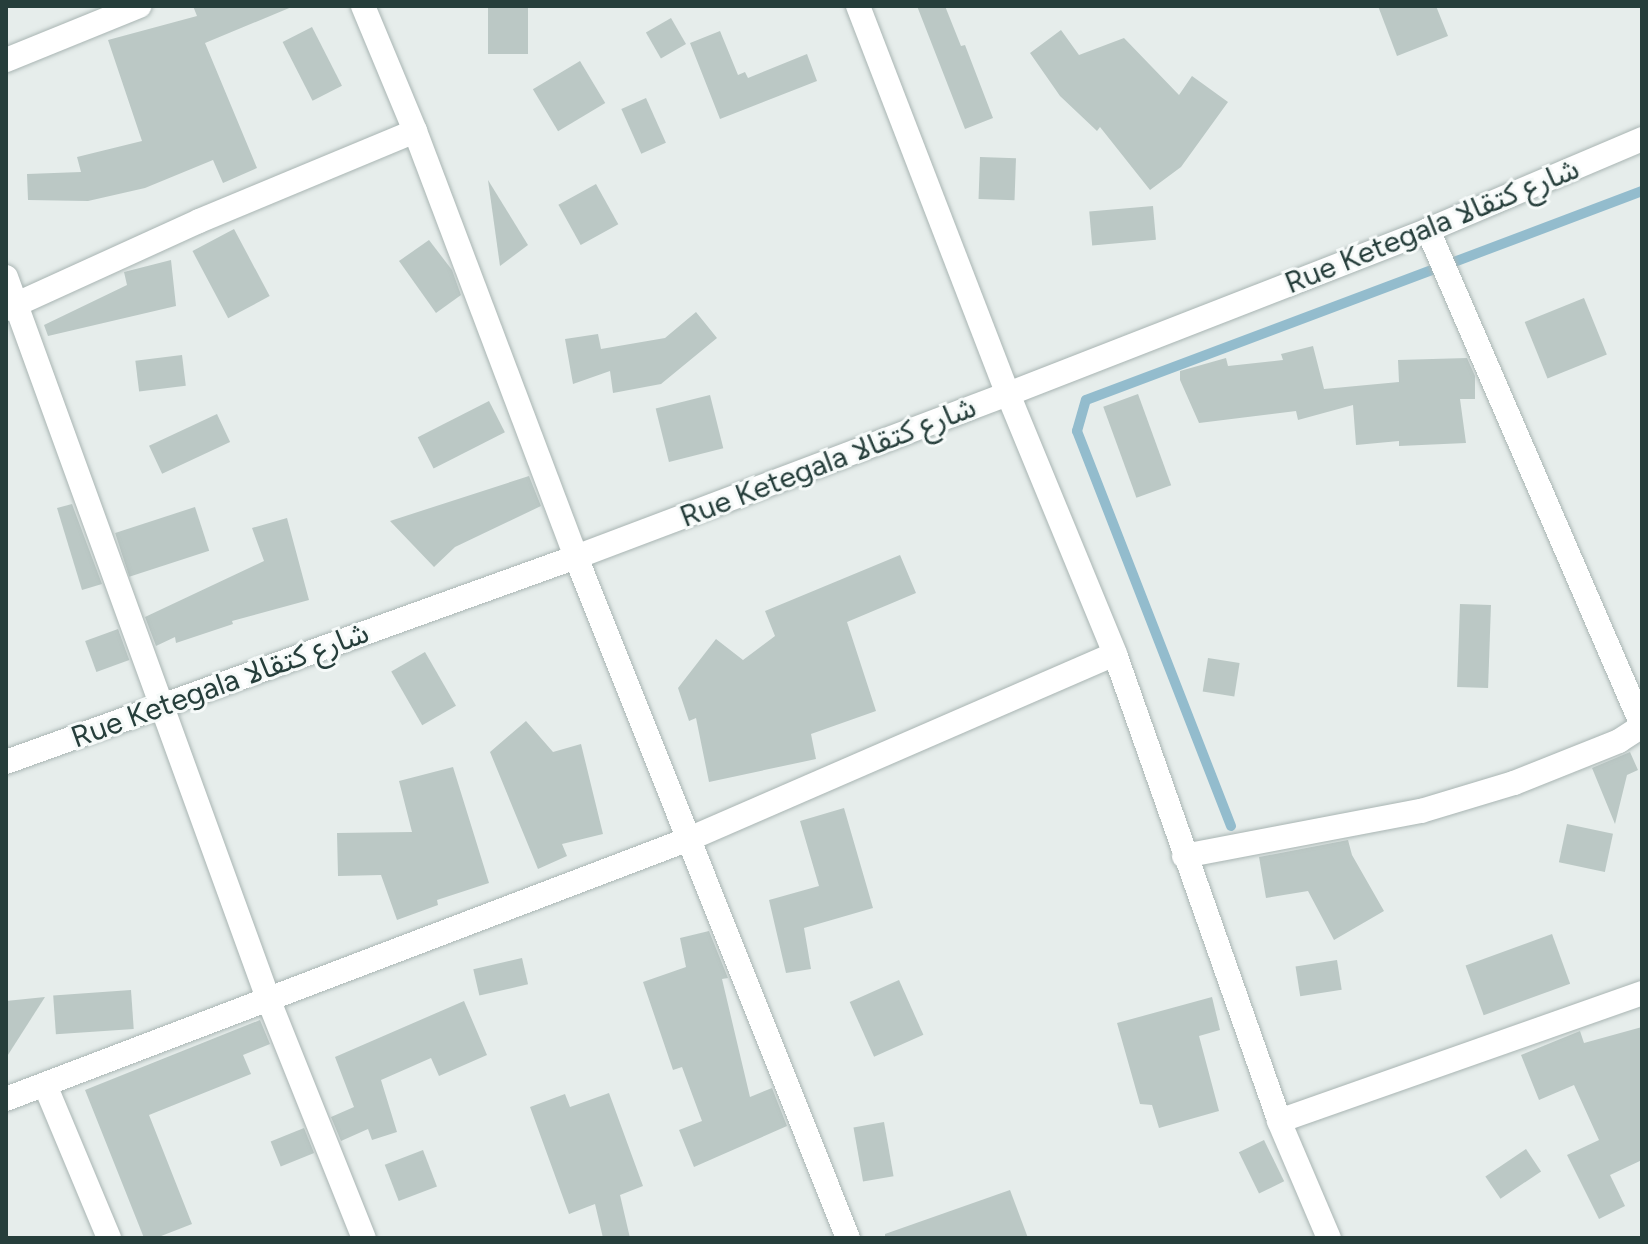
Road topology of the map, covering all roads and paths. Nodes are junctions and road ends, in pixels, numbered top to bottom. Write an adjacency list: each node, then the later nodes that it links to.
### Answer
1 (139, 6): 4 (street)
2 (363, 6): 5 (street)
3 (858, 6): 10 (street)
4 (6, 60)
5 (415, 131): 9 (street); 11 (street)
6 (1642, 139): 7 (street, Rue Ketegala شارع كتقالا)
7 (1428, 230): 10 (street, Rue Ketegala شارع كتقالا); 14 (street)
8 (6, 277): 9 (street)
9 (12, 306): 13 (street)
10 (1008, 394): 11 (street, Rue Ketegala شارع كتقالا); 12 (street)
11 (576, 557): 13 (street, Rue Ketegala شارع كتقالا); 16 (street)
12 (1115, 654): 16 (street); 17 (street)
13 (160, 708): 15 (street, Rue Ketegala شارع كتقالا); 19 (street)
14 (1642, 726): 17 (street)
15 (6, 762)
16 (689, 839): 19 (street); 25 (street)
17 (1184, 856): 22 (street)
18 (1642, 993): 22 (street)
19 (269, 1001): 20 (street); 24 (street)
20 (45, 1085): 21 (street); 23 (street)
21 (6, 1099)
22 (1279, 1121): 26 (street)
23 (109, 1238)
24 (364, 1238)
25 (848, 1238)
26 (1329, 1238)

